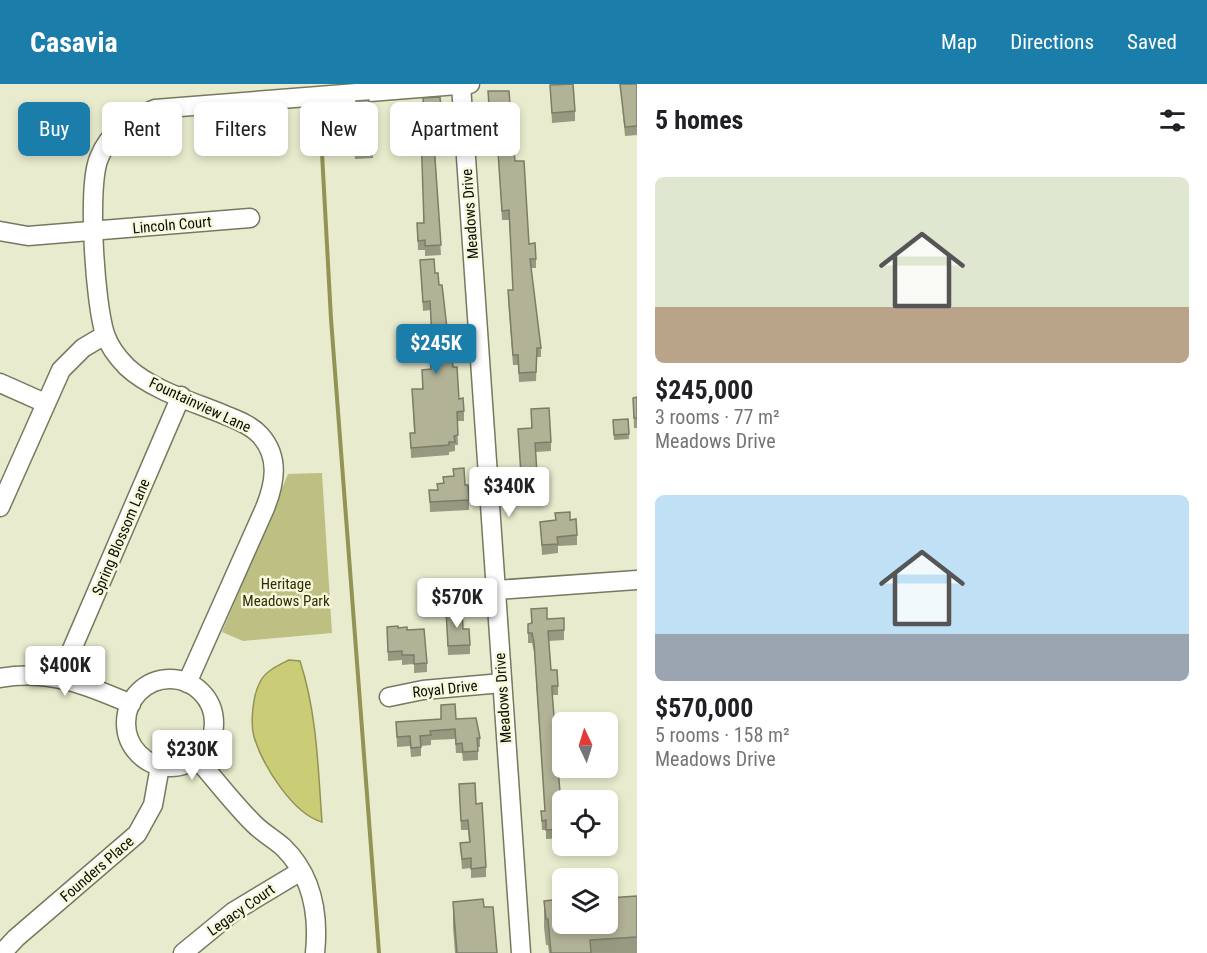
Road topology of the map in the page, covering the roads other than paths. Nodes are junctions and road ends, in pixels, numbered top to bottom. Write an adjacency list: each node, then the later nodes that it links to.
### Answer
1 (470, 84): 2 (street)
2 (461, 85): 3 (street); 13 (street, Meadows Drive)
3 (237, 92): 6 (street, Fountainview Lane)
4 (250, 218): 6 (street, Lincoln Court)
5 (0, 231): 6 (street, Lincoln Court)
6 (94, 231): 7 (street, Fountainview Lane)
7 (105, 335): 9 (street, Fountainview Lane); 10 (street)
8 (0, 383): 10 (street)
9 (182, 396): 14 (street, Spring Blossom Lane); 16 (street, Fountainview Lane)
10 (45, 403): 11 (street)
11 (0, 507)
12 (637, 580): 13 (street)
13 (496, 590): 17 (street, Meadows Drive)
14 (60, 677): 15 (street); 19 (street)
15 (0, 678)
16 (188, 683): 19 (street); 20 (street)
17 (502, 684): 18 (street, Royal Drive); 26 (street, Meadows Drive)
18 (388, 696)
19 (131, 704): 21 (street)
20 (196, 758): 21 (street); 22 (street)
21 (160, 766): 23 (street, Founders Place)
22 (301, 871): 24 (street, Legacy Court); 25 (street)
23 (2, 953)
24 (183, 953)
25 (315, 953)
26 (521, 953)

